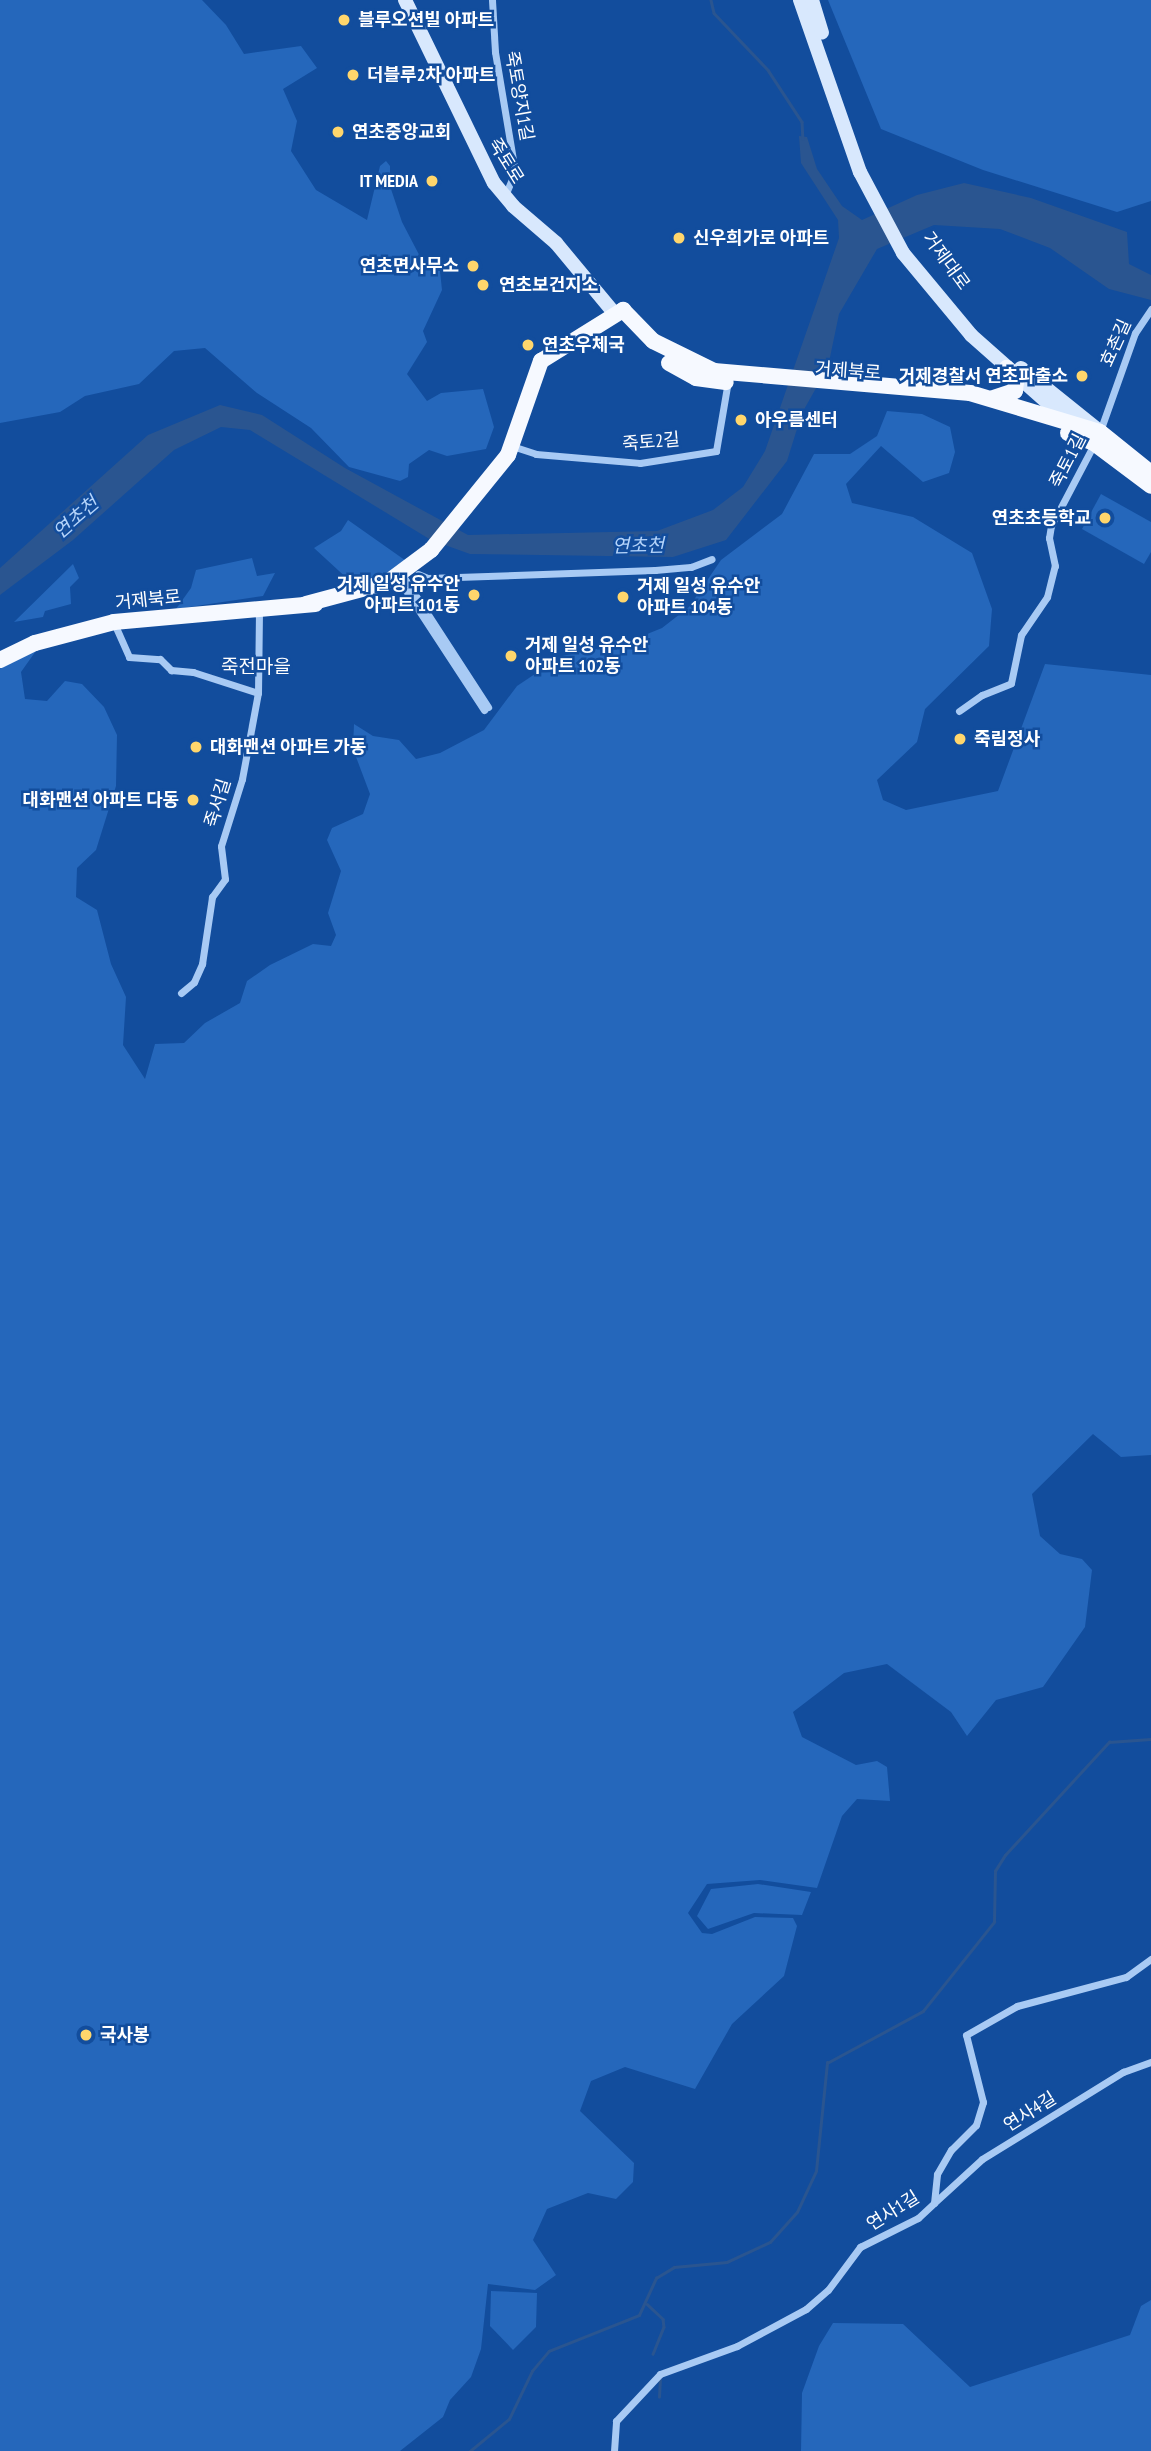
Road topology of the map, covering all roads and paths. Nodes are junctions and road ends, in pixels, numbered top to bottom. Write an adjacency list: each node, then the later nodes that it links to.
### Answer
1 (405, 0): 6 (main road, 죽토로)
2 (411, 0): 6 (main road, 죽토로)
3 (492, 0): 6 (street, 죽토양지1길)
4 (800, 0): 7 (main road, 거제대로)
5 (811, 0): 7 (main road, 거제대로)
6 (507, 193): 10 (main road, 죽토로)
7 (877, 197): 8 (main road, 거제대로)
8 (909, 254): 11 (main road, 거제대로); 16 (main road, 거제대로)
9 (1151, 309): 16 (street, 효촌길)
10 (622, 315): 12 (main road, 거제북로); 17 (main road)
11 (1006, 368): 14 (main road); 15 (main road, 거제대로)
12 (729, 378): 13 (main road, 거제북로); 17 (street, 죽토2길)
13 (836, 385): 14 (main road, 거제북로); 16 (main road, 거제북로)
14 (987, 398): 15 (main road, 거제북로)
15 (1074, 426): 16 (main road, 거제북로)
16 (1097, 438): 18 (main road, 거제대로); 19 (main road, 거제북로); 27 (street, 죽토1길)
17 (515, 447): 21 (main road)
18 (1151, 473)
19 (1151, 486)
20 (712, 559): 21 (street)
21 (410, 574): 22 (main road, 거제북로); 26 (street)
22 (259, 610): 23 (main road, 거제북로); 25 (street, 죽서길)
23 (114, 622): 24 (main road, 거제북로); 25 (street)
24 (0, 660)
25 (258, 693): 28 (street, 죽서길)
26 (486, 708)
27 (960, 711)
28 (181, 993)
29 (1151, 1959): 31 (street, 연사1길)
30 (1151, 2062): 31 (street, 연사4길)
31 (934, 2203): 32 (street, 연사1길)
32 (614, 2451)

